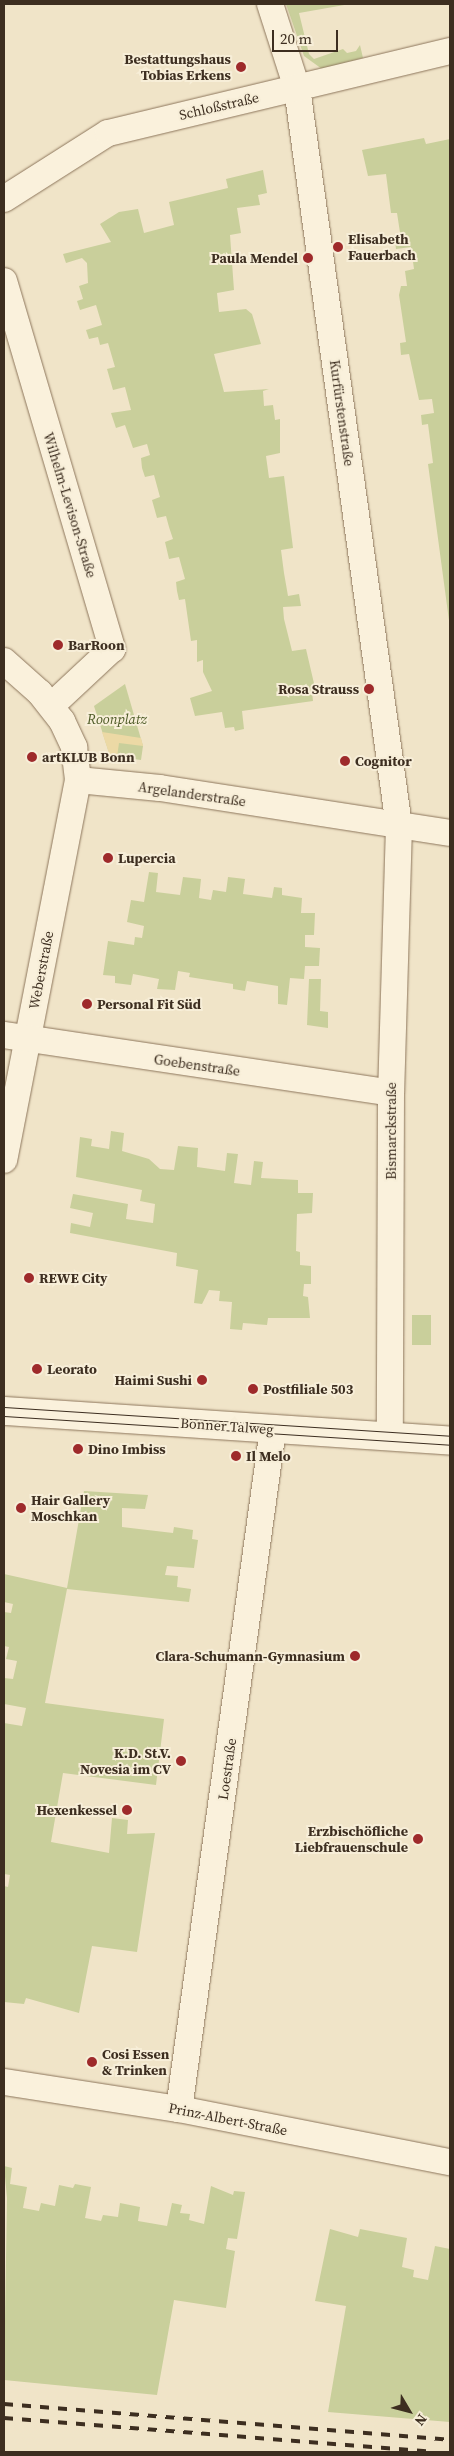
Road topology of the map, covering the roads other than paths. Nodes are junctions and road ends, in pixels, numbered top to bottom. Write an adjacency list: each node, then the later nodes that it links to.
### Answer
1 (270, 4): 3 (street, Kurfürstenstraße)
2 (450, 51): 3 (street, Schloßstraße)
3 (297, 88): 4 (street, Schloßstraße); 9 (street, Kurfürstenstraße)
4 (4, 198)
5 (4, 281): 7 (street, Wilhelm-Levison-Straße)
6 (4, 662): 7 (street)
7 (52, 706): 8 (street)
8 (78, 780): 9 (street, Argelanderstraße); 11 (street, Weberstraße)
9 (399, 826): 10 (street, Argelanderstraße); 12 (street, Bismarckstraße)
10 (450, 832)
11 (16, 1038): 12 (street, Goebenstraße); 13 (street, Weberstraße)
12 (391, 1093): 16 (street, Bismarckstraße)
13 (4, 1160)
14 (4, 1411): 15 (street, Bonner Talweg)
15 (273, 1429): 16 (street, Bonner Talweg); 19 (street, Loestraße)
16 (390, 1437): 17 (street, Bonner Talweg)
17 (450, 1441)
18 (4, 2082): 19 (street, Prinz-Albert-Straße)
19 (180, 2109): 20 (street, Prinz-Albert-Straße)
20 (450, 2162)

